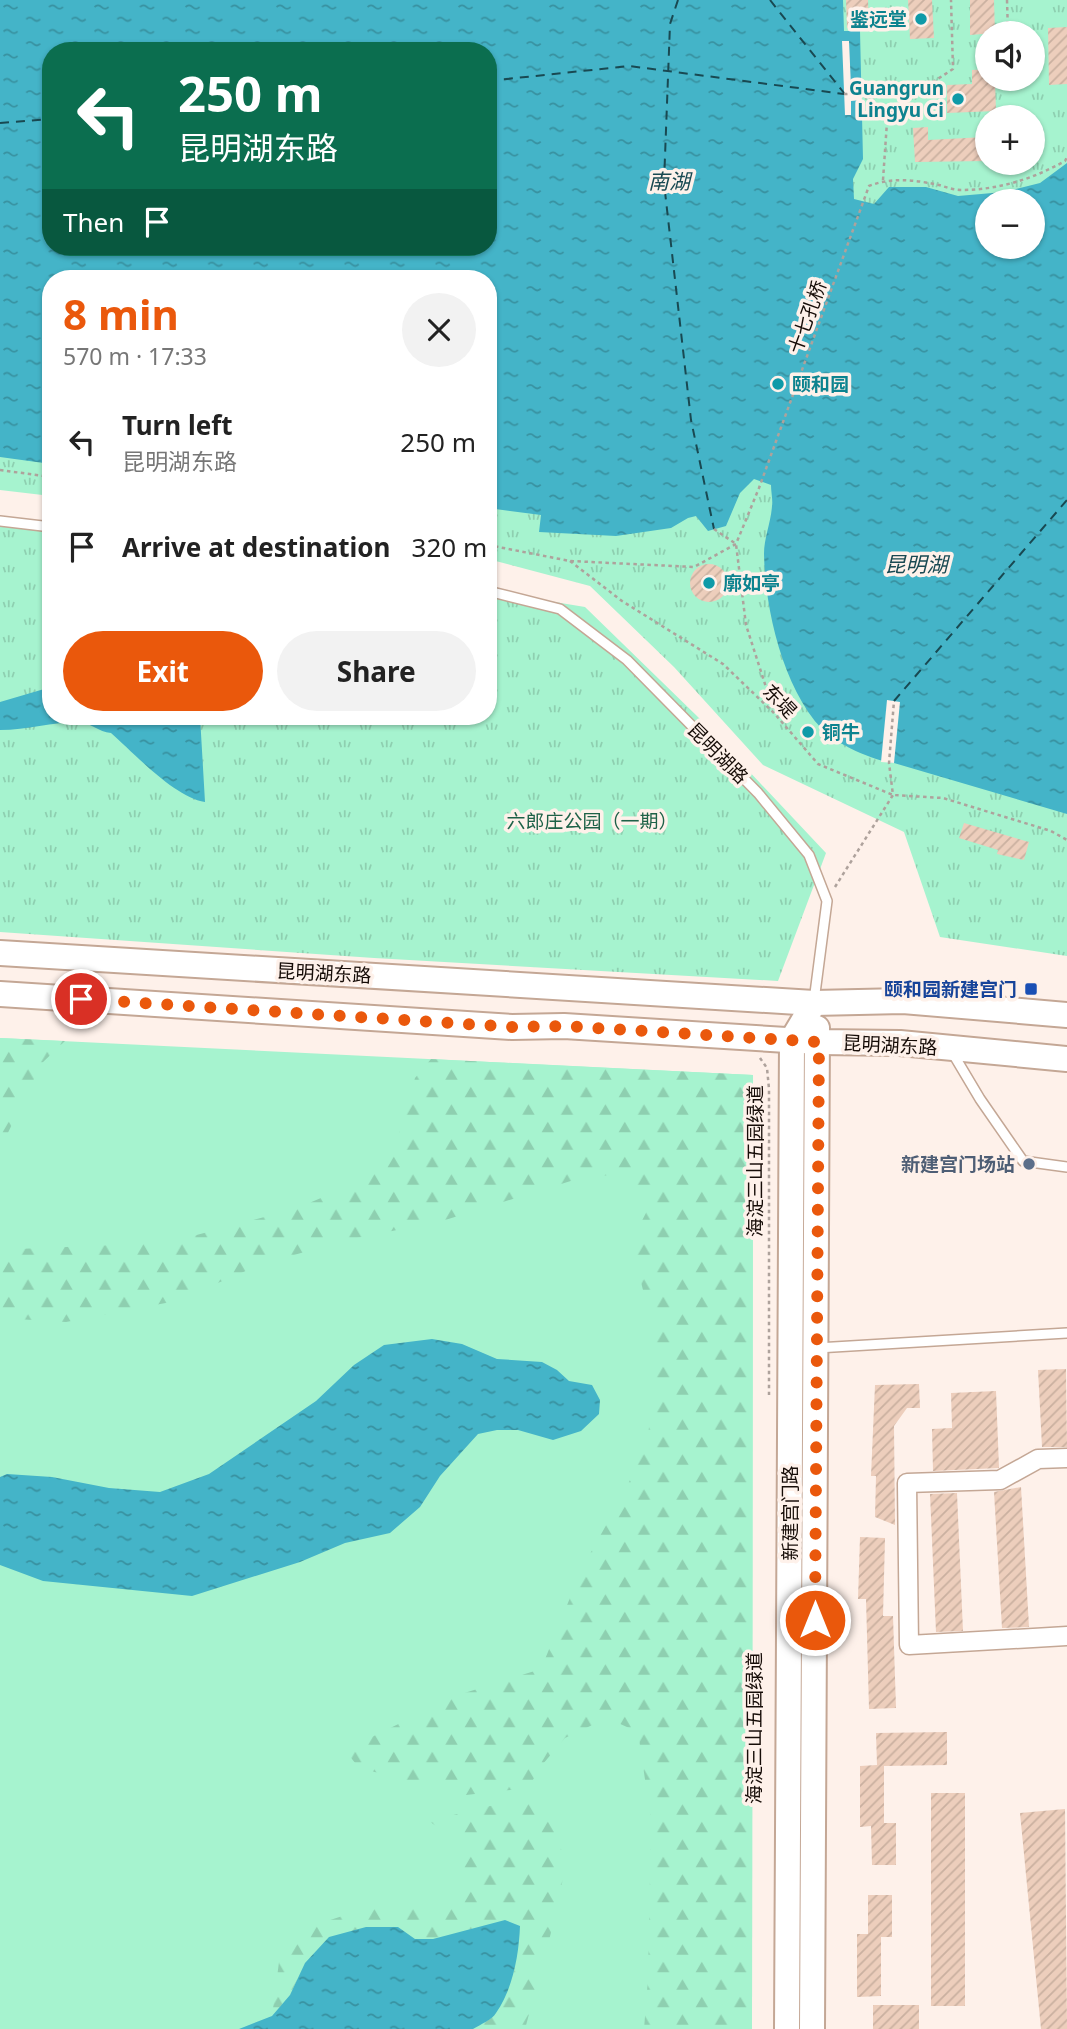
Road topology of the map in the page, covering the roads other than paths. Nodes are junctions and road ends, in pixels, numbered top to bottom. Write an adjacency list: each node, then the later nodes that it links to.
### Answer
1 (0, 520): 2 (lane)
2 (42, 526)
3 (497, 592): 6 (lane, 昆明湖路)
4 (0, 953): 6 (main road, 昆明湖东路)
5 (0, 994): 8 (main road, 昆明湖东路)
6 (814, 1003): 7 (main road, 昆明湖东路); 8 (main road); 9 (main road, 新建宫门路)
7 (1067, 1015)
8 (792, 1040): 9 (main road, 昆明湖东路); 17 (main road, 新建宫门路)
9 (819, 1042): 10 (main road, 昆明湖东路); 14 (main road, 新建宫门路)
10 (950, 1048): 11 (main road, 昆明湖东路); 12 (lane)
11 (1067, 1059)
12 (1067, 1167)
13 (1067, 1333): 14 (lane)
14 (817, 1348): 18 (main road, 新建宫门路)
15 (1067, 1458): 16 (street)
16 (1067, 1636)
17 (787, 2029)
18 (812, 2029)

